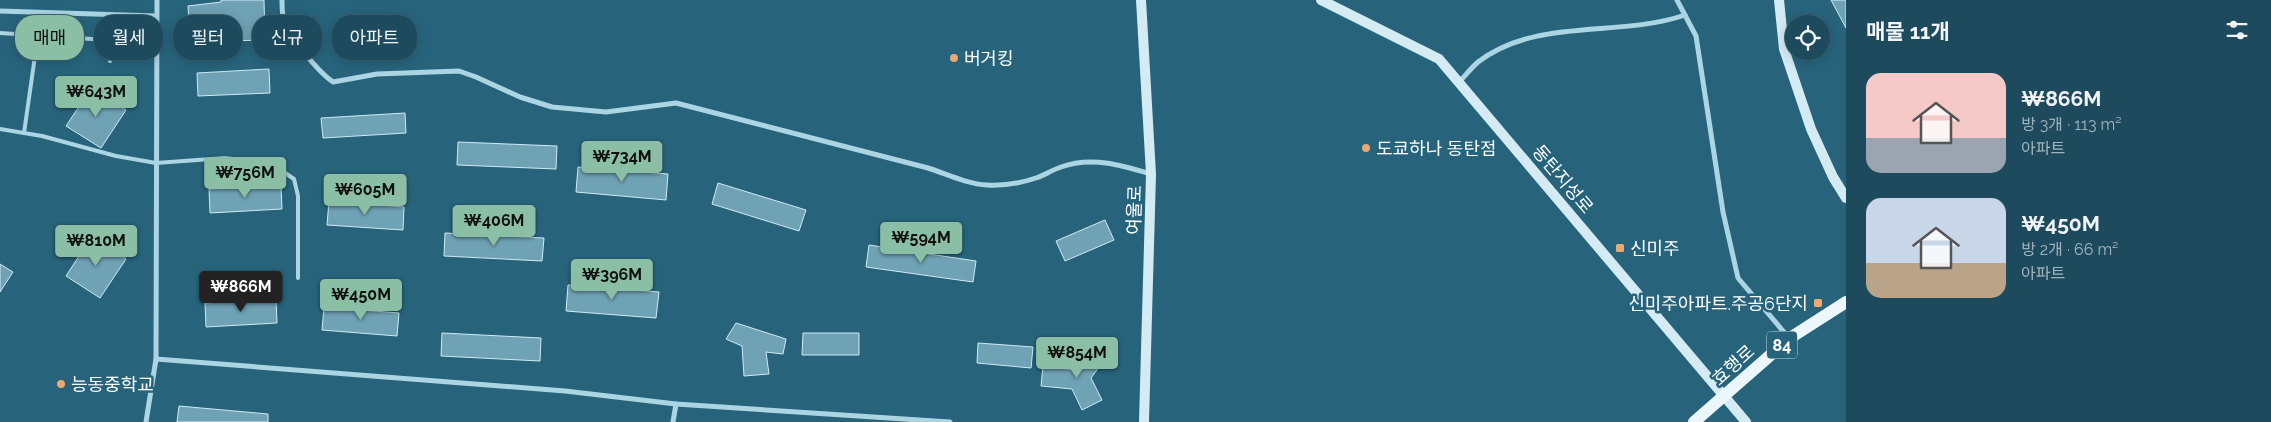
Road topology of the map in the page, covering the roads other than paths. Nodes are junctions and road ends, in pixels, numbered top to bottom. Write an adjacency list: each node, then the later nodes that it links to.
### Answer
1 (157, 0): 9 (street)
2 (282, 0): 21 (street)
3 (1141, 0): 21 (street, 여울로)
4 (1321, 0): 17 (street, 동탄지성로)
5 (1677, 0): 10 (street)
6 (1779, 0): 22 (street)
7 (0, 11): 8 (street)
8 (125, 15)
9 (156, 15)
10 (1685, 15): 17 (street); 25 (street)
11 (0, 32): 12 (lane)
12 (15, 33)
13 (84, 38): 16 (lane)
14 (34, 60): 19 (lane)
15 (156, 60): 20 (street)
16 (110, 61)
17 (1459, 82): 27 (street, 동탄지성로)
18 (0, 129): 19 (lane)
19 (24, 133): 20 (lane)
20 (156, 163): 23 (lane); 26 (street)
21 (1151, 174): 32 (street, 여울로)
22 (1846, 198)
23 (298, 278)
24 (1846, 302): 25 (main road, 효행로 / 84)
25 (1790, 338): 27 (main road, 효행로 / 84)
26 (156, 359): 28 (street); 29 (street)
27 (1725, 396): 33 (main road, 효행로 / 84); 34 (street, 동탄지성로)
28 (676, 404): 30 (street); 31 (street)
29 (146, 422)
30 (673, 422)
31 (950, 422)
32 (1144, 422)
33 (1694, 422)
34 (1746, 422)

